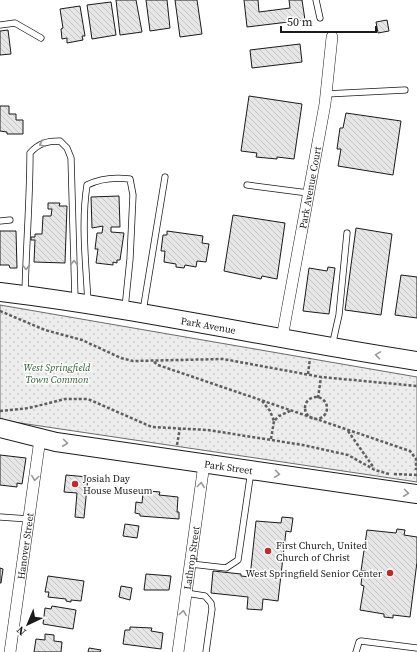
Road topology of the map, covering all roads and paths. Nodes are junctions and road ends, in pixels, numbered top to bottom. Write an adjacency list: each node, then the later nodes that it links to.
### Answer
1 (316, 0): 2 (lane)
2 (320, 18)
3 (0, 25): 5 (lane)
4 (332, 37): 7 (street, Park Avenue Court)
5 (41, 38)
6 (405, 90): 7 (lane)
7 (326, 94): 10 (street, Park Avenue Court)
8 (165, 177): 18 (lane)
9 (247, 185): 10 (lane)
10 (308, 193): 19 (street, Park Avenue Court)
11 (10, 220): 12 (lane)
12 (0, 221)
13 (347, 233): 20 (lane)
14 (0, 292): 15 (main road, Park Avenue)
15 (25, 295): 16 (main road, Park Avenue); 16 (lane, one-way to 15)
16 (81, 303): 18 (main road, Park Avenue); 18 (lane)
17 (0, 311): 22 (path)
18 (134, 312): 19 (main road, Park Avenue)
19 (282, 338): 20 (main road, Park Avenue)
20 (331, 348): 23 (main road, Park Avenue, one-way to 20)
21 (310, 356): 24 (path)
22 (154, 361): 24 (path); 28 (path)
23 (417, 361)
24 (308, 374): 25 (path)
25 (321, 377): 26 (path); 27 (path)
26 (417, 386)
27 (318, 398): 31 (path); 31 (path)
28 (261, 401): 30 (path); 32 (path)
29 (0, 411): 34 (path)
30 (291, 411): 31 (path); 32 (path)
31 (312, 418): 35 (path)
32 (274, 422): 38 (path)
33 (0, 428): 37 (main road, Park Street)
34 (180, 428): 38 (path); 39 (path)
35 (347, 430): 42 (path); 43 (path)
36 (0, 438): 37 (main road, Park Street)
37 (40, 439): 40 (main road, Park Street, one-way to 40); 47 (street, Hanover Street, one-way to 47)
38 (272, 439): 42 (path)
39 (176, 451)
40 (204, 464): 41 (main road, Park Street); 48 (street, Lathrop Street, one-way to 40)
41 (251, 470): 45 (main road, Park Street, one-way to 45); 48 (lane)
42 (375, 470): 44 (path)
43 (416, 470)
44 (417, 475)
45 (417, 494)
46 (0, 517): 47 (lane)
47 (29, 519): 51 (street, Hanover Street)
48 (190, 564): 49 (street, Lathrop Street)
49 (186, 593): 52 (street, Lathrop Street, one-way to 49); 53 (lane)
50 (417, 648): 54 (lane)
51 (10, 652)
52 (178, 652)
53 (206, 652)
54 (356, 652)

